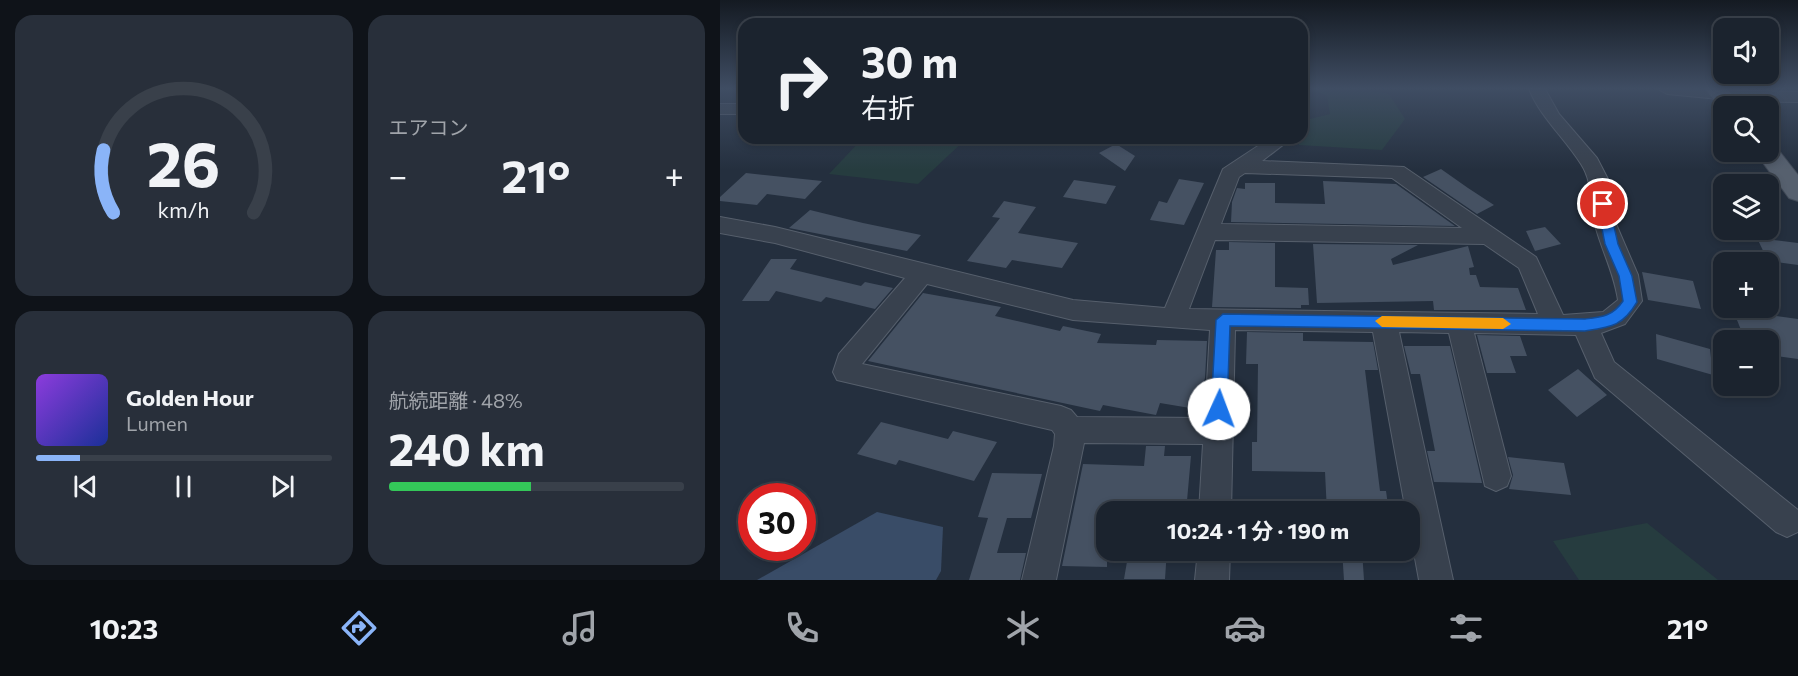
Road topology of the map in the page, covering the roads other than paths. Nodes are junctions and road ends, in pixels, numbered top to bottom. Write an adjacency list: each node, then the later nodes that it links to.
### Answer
1 (1551, 116): 15 (street)
2 (1274, 144): 4 (street)
3 (1775, 162): 5 (main road)
4 (1241, 166): 7 (street); 8 (street)
5 (1798, 192)
6 (720, 225): 9 (street)
7 (1207, 232): 8 (street); 10 (street)
8 (1488, 236): 14 (street)
9 (921, 274): 10 (street); 16 (street)
10 (1173, 319): 11 (street)
11 (1223, 320): 12 (street); 17 (street)
12 (1384, 321): 13 (street); 24 (street)
13 (1459, 323): 14 (street); 18 (street)
14 (1555, 324): 15 (street)
15 (1585, 325): 20 (street)
16 (1070, 430): 17 (street); 22 (street)
17 (1218, 431): 19 (street)
18 (1496, 476)
19 (1215, 501)
20 (1787, 521)
21 (1213, 561): 23 (street)
22 (1039, 580)
23 (1212, 580)
24 (1436, 580)

